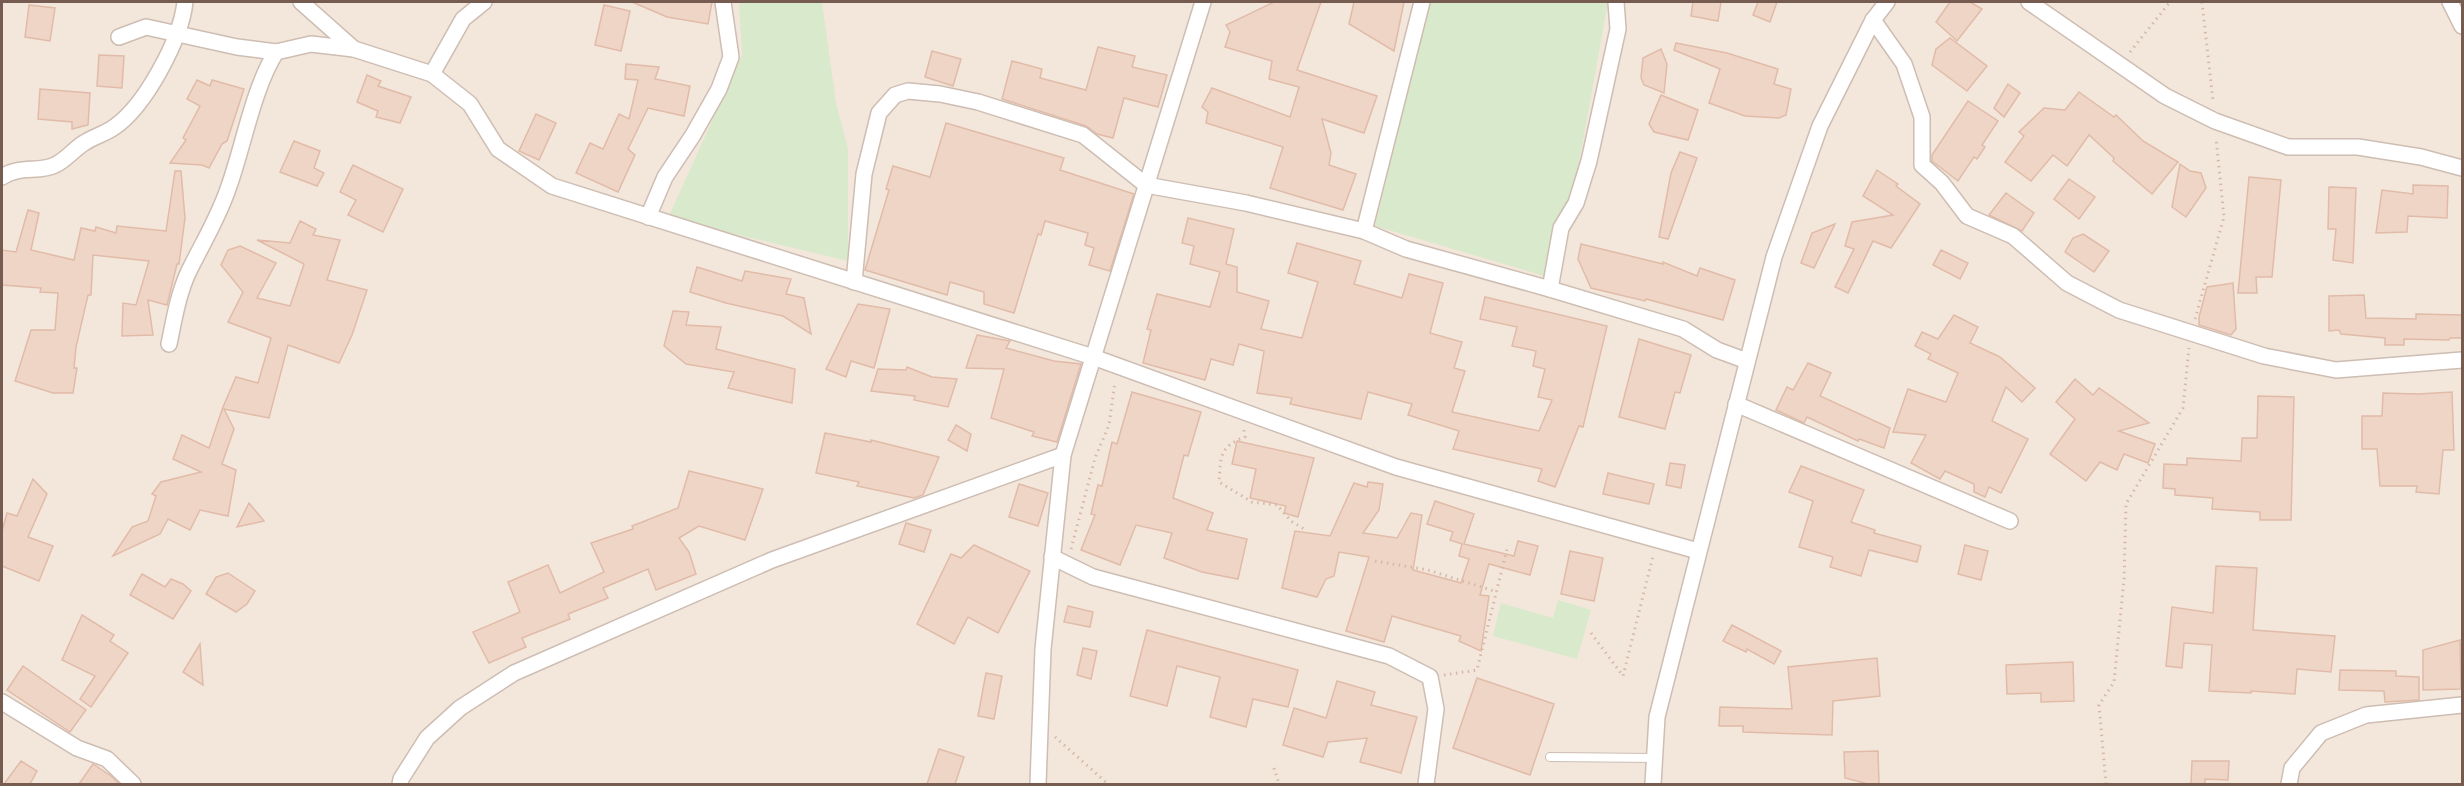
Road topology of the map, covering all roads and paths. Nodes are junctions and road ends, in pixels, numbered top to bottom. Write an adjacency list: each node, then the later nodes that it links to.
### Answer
1 (185, 2): 15 (street)
2 (301, 2): 17 (street)
3 (484, 2): 20 (street)
4 (723, 2): 25 (street)
5 (1203, 2): 24 (street)
6 (1422, 2): 26 (street)
7 (1616, 2): 28 (street)
8 (1887, 2): 13 (street)
9 (2029, 2): 19 (street)
10 (2170, 2): 19 (path)
11 (2202, 2): 21 (path)
12 (2450, 2): 14 (street)
13 (1873, 20): 29 (street); 33 (street)
14 (2463, 26)
15 (177, 33): 16 (street); 18 (street); 23 (street)
16 (118, 37)
17 (354, 49): 18 (street); 20 (street)
18 (276, 52): 30 (street)
19 (2121, 65): 21 (street)
20 (432, 74): 25 (street)
21 (2215, 121): 22 (street); 29 (path)
22 (2463, 168)
23 (2, 177)
24 (1146, 185): 26 (street); 27 (street); 31 (street)
25 (648, 216): 27 (street)
26 (1364, 231): 28 (street)
27 (854, 282): 31 (street)
28 (1550, 289): 33 (street)
29 (2190, 333): 32 (street); 62 (path)
30 (169, 344)
31 (1093, 357): 34 (street); 37 (street)
32 (2463, 360)
33 (1747, 361): 35 (street)
34 (1117, 366): 36 (street); 45 (path)
35 (1736, 404): 38 (street); 42 (street)
36 (1239, 411): 39 (path); 40 (street)
37 (1063, 455): 43 (street); 56 (street)
38 (2010, 521)
39 (1304, 529)
40 (1658, 540): 42 (street); 47 (path)
41 (1508, 545): 46 (path)
42 (1698, 551): 53 (street)
43 (1052, 557): 45 (street); 51 (street)
44 (1375, 561): 46 (path)
45 (1067, 564): 48 (street)
46 (1497, 592): 48 (path)
47 (1591, 633)
48 (1430, 677): 60 (street)
49 (2, 702): 55 (street)
50 (2463, 705): 63 (street)
51 (1040, 724): 57 (street); 58 (path)
52 (1550, 757): 53 (lane)
53 (1655, 758): 61 (street)
54 (1274, 768): 59 (path)
55 (133, 784)
56 (400, 784)
57 (1038, 784)
58 (1108, 784)
59 (1279, 784)
60 (1426, 784)
61 (1653, 784)
62 (2106, 784)
63 (2289, 784)

